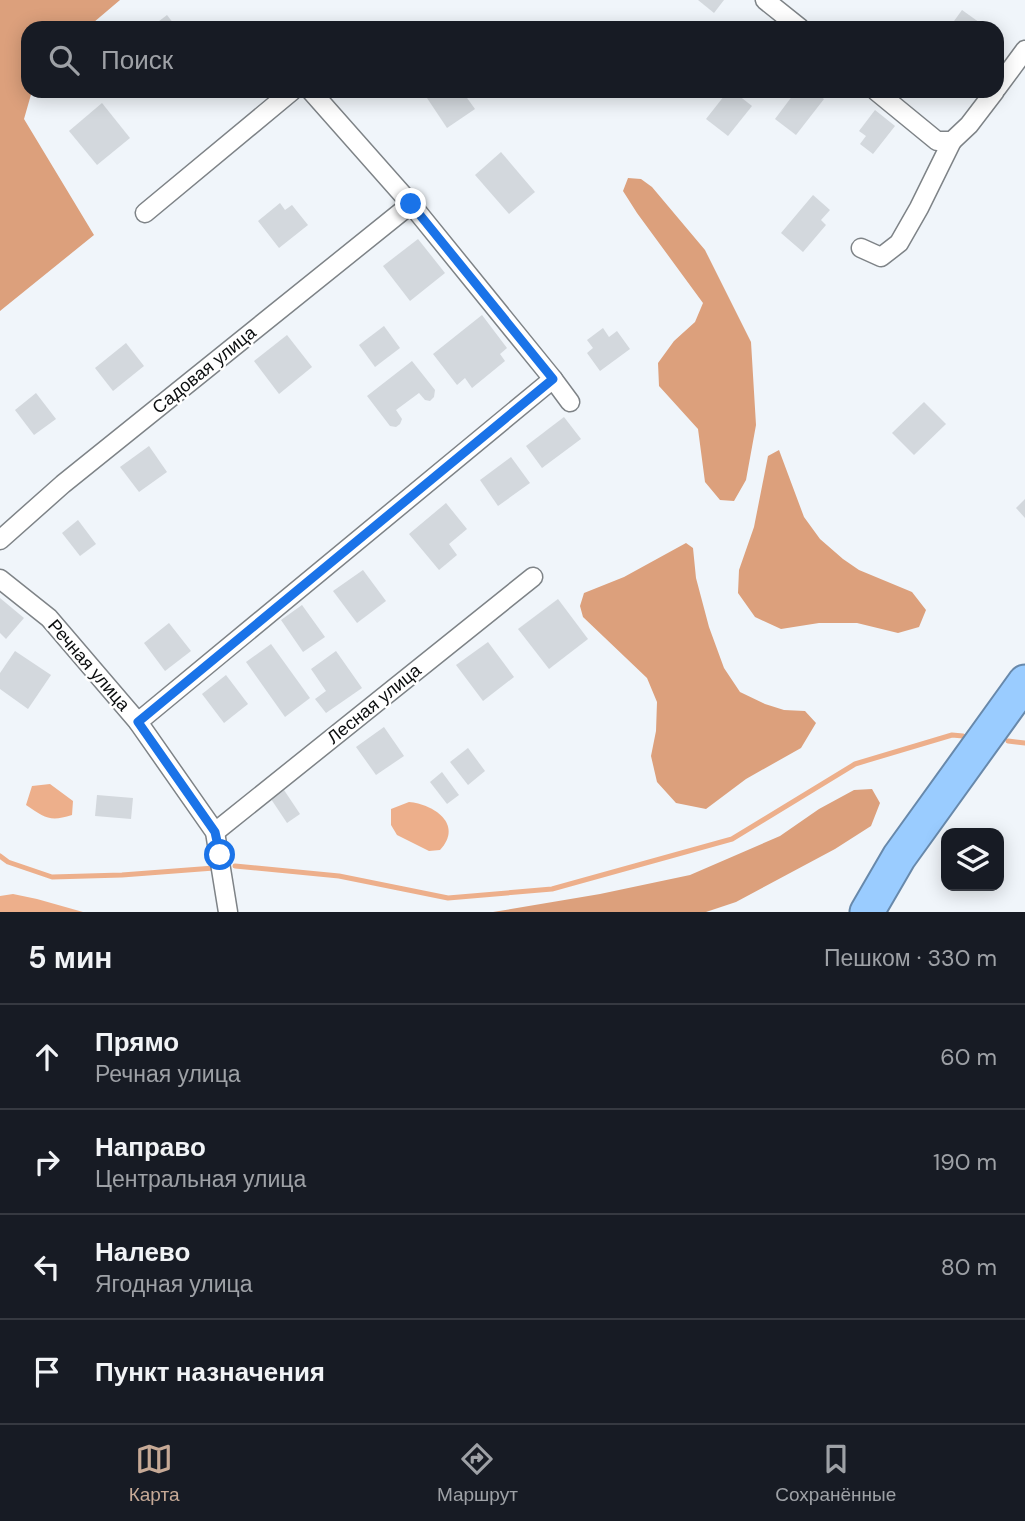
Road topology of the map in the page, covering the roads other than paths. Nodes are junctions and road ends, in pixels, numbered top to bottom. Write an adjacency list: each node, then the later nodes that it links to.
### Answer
1 (765, 0): 2 (street)
2 (791, 21)
3 (1025, 50): 4 (street)
4 (1004, 79)
5 (284, 98): 11 (street)
6 (317, 98): 10 (street)
7 (885, 98): 9 (street)
8 (990, 98): 9 (street)
9 (952, 141): 12 (street)
10 (411, 204): 13 (street); 15 (street, Садовая улица)
11 (145, 213)
12 (861, 248)
13 (553, 379): 14 (street); 19 (street)
14 (570, 402)
15 (0, 540)
16 (533, 576): 20 (street, Лесная улица)
17 (0, 579): 19 (street, Речная улица)
18 (1025, 682): 22 (highway)
19 (138, 722): 20 (street, Речная улица)
20 (215, 832): 21 (street)
21 (228, 912)
22 (867, 912)

